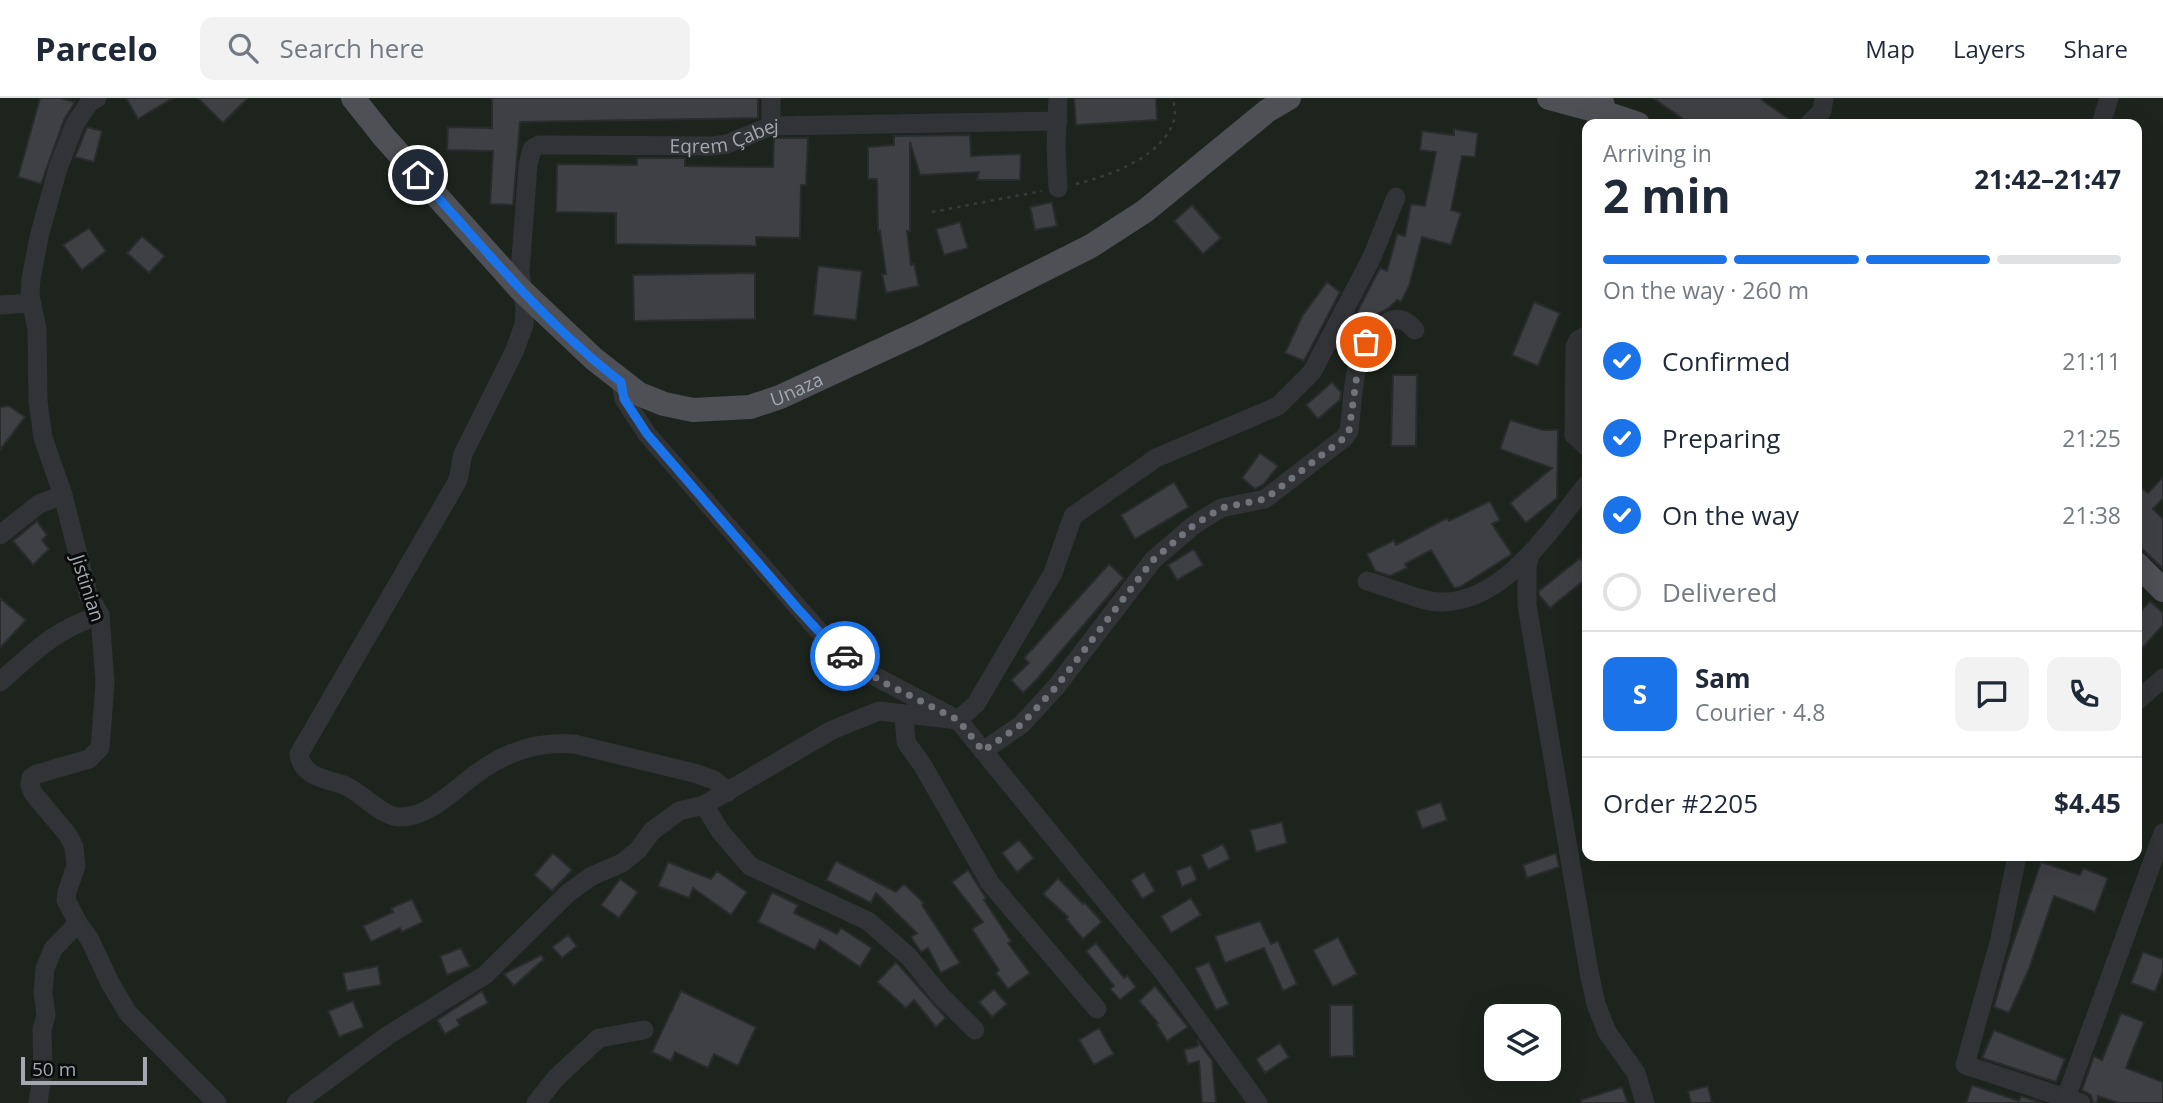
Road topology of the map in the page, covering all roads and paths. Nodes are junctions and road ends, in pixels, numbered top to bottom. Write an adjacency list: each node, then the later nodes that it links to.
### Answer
1 (97, 98): 18 (street, Jistinian)
2 (352, 98): 17 (main road, Unaza)
3 (771, 98): 14 (street)
4 (1058, 98): 13 (street)
5 (1289, 98): 22 (main road, Unaza)
6 (1549, 98): 9 (main road)
7 (1824, 98): 11 (street)
8 (2109, 98): 12 (street)
9 (1603, 105): 10 (main road)
10 (1629, 119)
11 (1814, 119)
12 (2103, 119)
13 (1058, 121): 14 (street, Eqrem Çabej); 15 (street)
14 (771, 126): 17 (street, Eqrem Çabej)
15 (1058, 188)
16 (1396, 197): 36 (street)
17 (521, 290): 22 (main road, Unaza); 38 (street)
18 (32, 303): 19 (street); 25 (street, Jistinian)
19 (0, 305)
20 (1415, 330): 37 (street)
21 (1582, 338): 23 (street)
22 (621, 382): 36 (street)
23 (1582, 442)
24 (1582, 490): 27 (street)
25 (62, 495): 26 (street); 31 (street, Jistinian)
26 (0, 536)
27 (1530, 555): 29 (street); 52 (street)
28 (2142, 570): 30 (main road)
29 (1367, 581)
30 (2163, 590)
31 (100, 615): 33 (street); 42 (street, Jistinian)
32 (2163, 678): 34 (street)
33 (0, 682)
34 (2142, 697)
35 (905, 716): 36 (street); 38 (street); 43 (street)
36 (958, 720): 37 (street)
37 (983, 751): 46 (street)
38 (728, 792): 39 (street)
39 (704, 805): 45 (street); 50 (street)
40 (2163, 832): 47 (street)
41 (2016, 861): 47 (street)
42 (78, 923): 48 (street); 49 (street)
43 (1097, 1009)
44 (644, 1030): 51 (street)
45 (975, 1030)
46 (1251, 1099)
47 (2070, 1101)
48 (38, 1103)
49 (217, 1103)
50 (296, 1103)
51 (536, 1103)
52 (1645, 1103)

